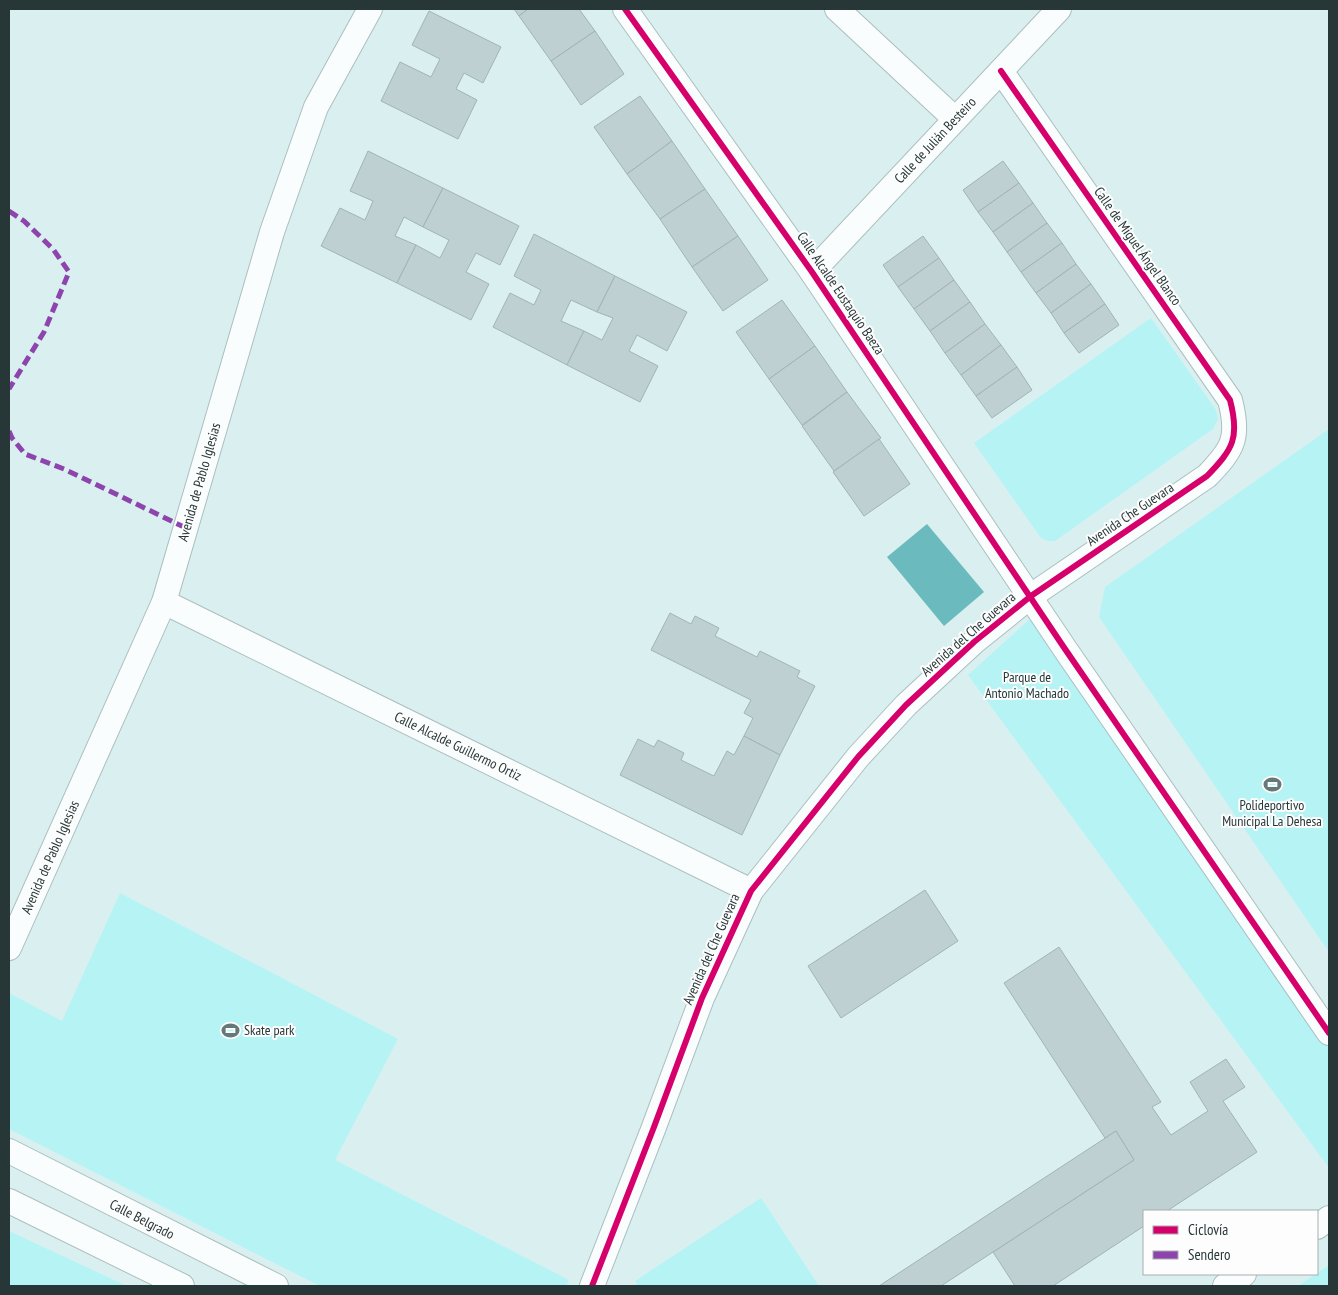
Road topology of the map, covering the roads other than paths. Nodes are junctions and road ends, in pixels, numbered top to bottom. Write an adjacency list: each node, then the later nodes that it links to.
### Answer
1 (370, 9): 10 (street, Avenida de Pablo Iglesias)
2 (625, 9): 7 (street, Calle Alcalde Eustaquio Baeza)
3 (837, 9): 6 (street)
4 (1059, 9): 5 (street, Calle de Julián Besteiro)
5 (1001, 71): 6 (street, Calle de Julián Besteiro); 8 (street, Calle de Miguel Ángel Blanco)
6 (955, 119): 7 (street, Calle de Julián Besteiro)
7 (812, 272): 9 (street, Calle Alcalde Eustaquio Baeza)
8 (1233, 442): 9 (street, Avenida Che Guevara)
9 (1030, 596): 11 (street, Avenida del Che Guevara); 13 (street, Calle Alcalde Eustaquio Baeza)
10 (164, 602): 11 (street, Calle Alcalde Guillermo Ortiz); 12 (street, Avenida de Pablo Iglesias)
11 (751, 891): 21 (street, Avenida del Che Guevara)
12 (9, 948)
13 (1329, 1033)
14 (9, 1151): 20 (street, Calle Belgrado)
15 (9, 1201): 19 (street)
16 (1329, 1218): 17 (street)
17 (1318, 1225)
18 (1242, 1275): 22 (street)
19 (182, 1286)
20 (276, 1286)
21 (592, 1286)
22 (1225, 1286)

